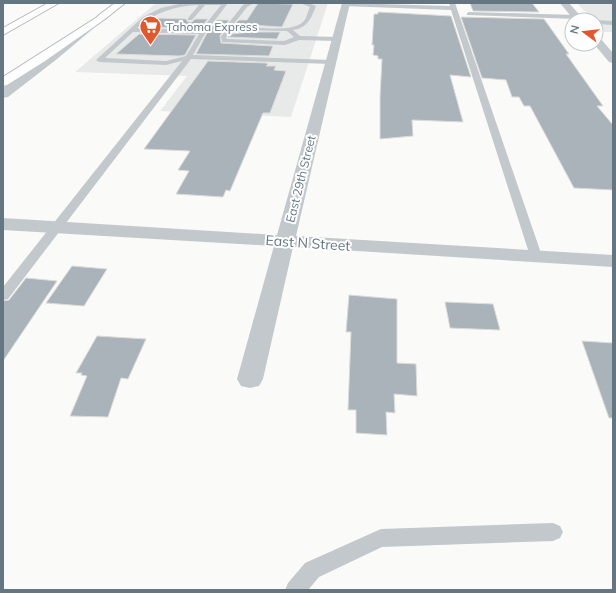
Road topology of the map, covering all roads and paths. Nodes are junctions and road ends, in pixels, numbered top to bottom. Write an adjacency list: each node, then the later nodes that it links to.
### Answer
1 (54, 3): 19 (main road)
2 (121, 3): 12 (main road)
3 (130, 3): 12 (main road)
4 (204, 3): 5 (lane); 15 (lane); 17 (lane)
5 (224, 3): 20 (lane)
6 (251, 3): 16 (lane)
7 (303, 3): 18 (lane)
8 (564, 3): 11 (street)
9 (346, 4): 10 (lane); 22 (street, East 29th Street)
10 (453, 6): 32 (lane)
11 (572, 12)
12 (107, 14): 27 (main road); 28 (street)
13 (469, 14): 14 (lane)
14 (564, 18)
15 (190, 19)
16 (235, 29): 18 (lane); 21 (lane)
17 (132, 30): 20 (lane); 24 (lane)
18 (290, 31): 21 (lane)
19 (3, 32)
20 (204, 32): 24 (lane)
21 (298, 38): 22 (lane)
22 (337, 39): 26 (street, East 29th Street)
23 (604, 49): 25 (street)
24 (188, 58): 26 (lane); 30 (lane)
25 (613, 60)
26 (331, 62): 31 (street, East 29th Street)
27 (3, 82)
28 (3, 94)
29 (3, 224): 30 (street, East N Street)
30 (56, 227): 31 (street, East N Street); 34 (lane)
31 (285, 241): 32 (street, East N Street); 35 (street, East 29th Street)
32 (536, 256): 33 (street, East N Street)
33 (613, 261)
34 (3, 296)
35 (250, 379)
36 (553, 532): 37 (lane)
37 (295, 590)

